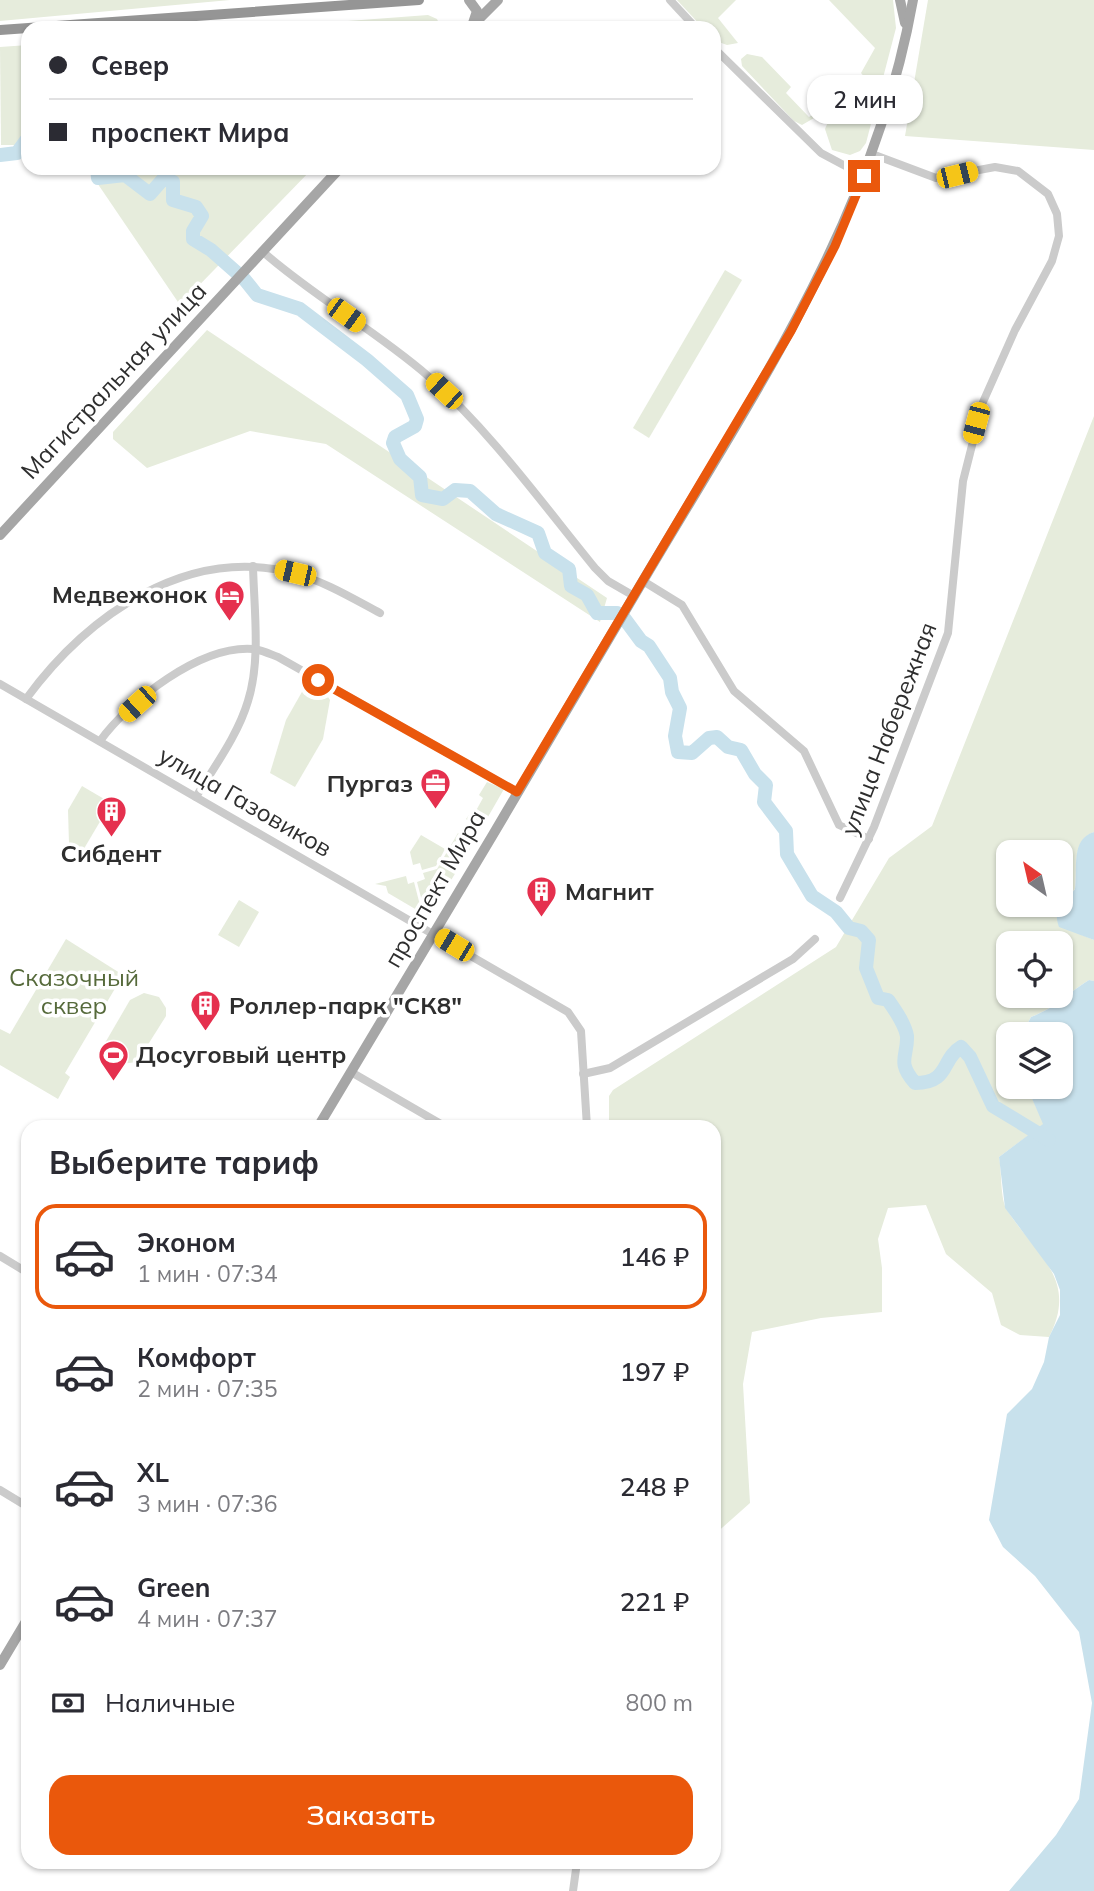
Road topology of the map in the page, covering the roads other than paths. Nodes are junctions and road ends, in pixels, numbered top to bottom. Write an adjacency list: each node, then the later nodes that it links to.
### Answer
1 (419, 0): 7 (highway)
2 (469, 0): 8 (main road)
3 (498, 0): 9 (main road)
4 (670, 0): 10 (street)
5 (900, 0): 13 (main road)
6 (913, 0): 13 (main road)
7 (126, 21)
8 (474, 21)
9 (477, 21)
10 (690, 21)
11 (21, 28): 12 (highway)
12 (0, 30)
13 (905, 39): 15 (main road)
14 (721, 55): 17 (street)
15 (873, 153): 17 (main road); 30 (street, улица Набережная)
16 (333, 175): 18 (main road)
17 (864, 176): 21 (main road)
18 (262, 251): 19 (main road, Магистральная улица); 22 (street)
19 (0, 535)
20 (253, 566): 23 (street); 24 (street); 26 (street)
21 (643, 581): 22 (main road); 30 (street)
22 (632, 599): 28 (main road, проспект Мира)
23 (380, 613)
24 (254, 649): 27 (street); 28 (street); 29 (street)
25 (0, 684): 26 (street, улица Газовиков)
26 (26, 699): 27 (street, улица Газовиков)
27 (100, 741): 29 (street, улица Газовиков)
28 (517, 792): 32 (main road, проспект Мира)
29 (196, 797): 32 (street, улица Газовиков)
30 (869, 839): 31 (street, улица Набережная)
31 (840, 898)
32 (434, 933): 34 (main road, проспект Мира); 35 (street)
33 (815, 939): 35 (street)
34 (351, 1072): 36 (main road, проспект Мира); 37 (street)
35 (583, 1074): 38 (street)
36 (322, 1120)
37 (434, 1120)
38 (586, 1120)
39 (0, 1256): 40 (street)
40 (21, 1269)
41 (0, 1490): 42 (street)
42 (21, 1503)
43 (21, 1630): 44 (main road)
44 (0, 1665)
45 (577, 1869): 46 (street)
46 (573, 1891)

